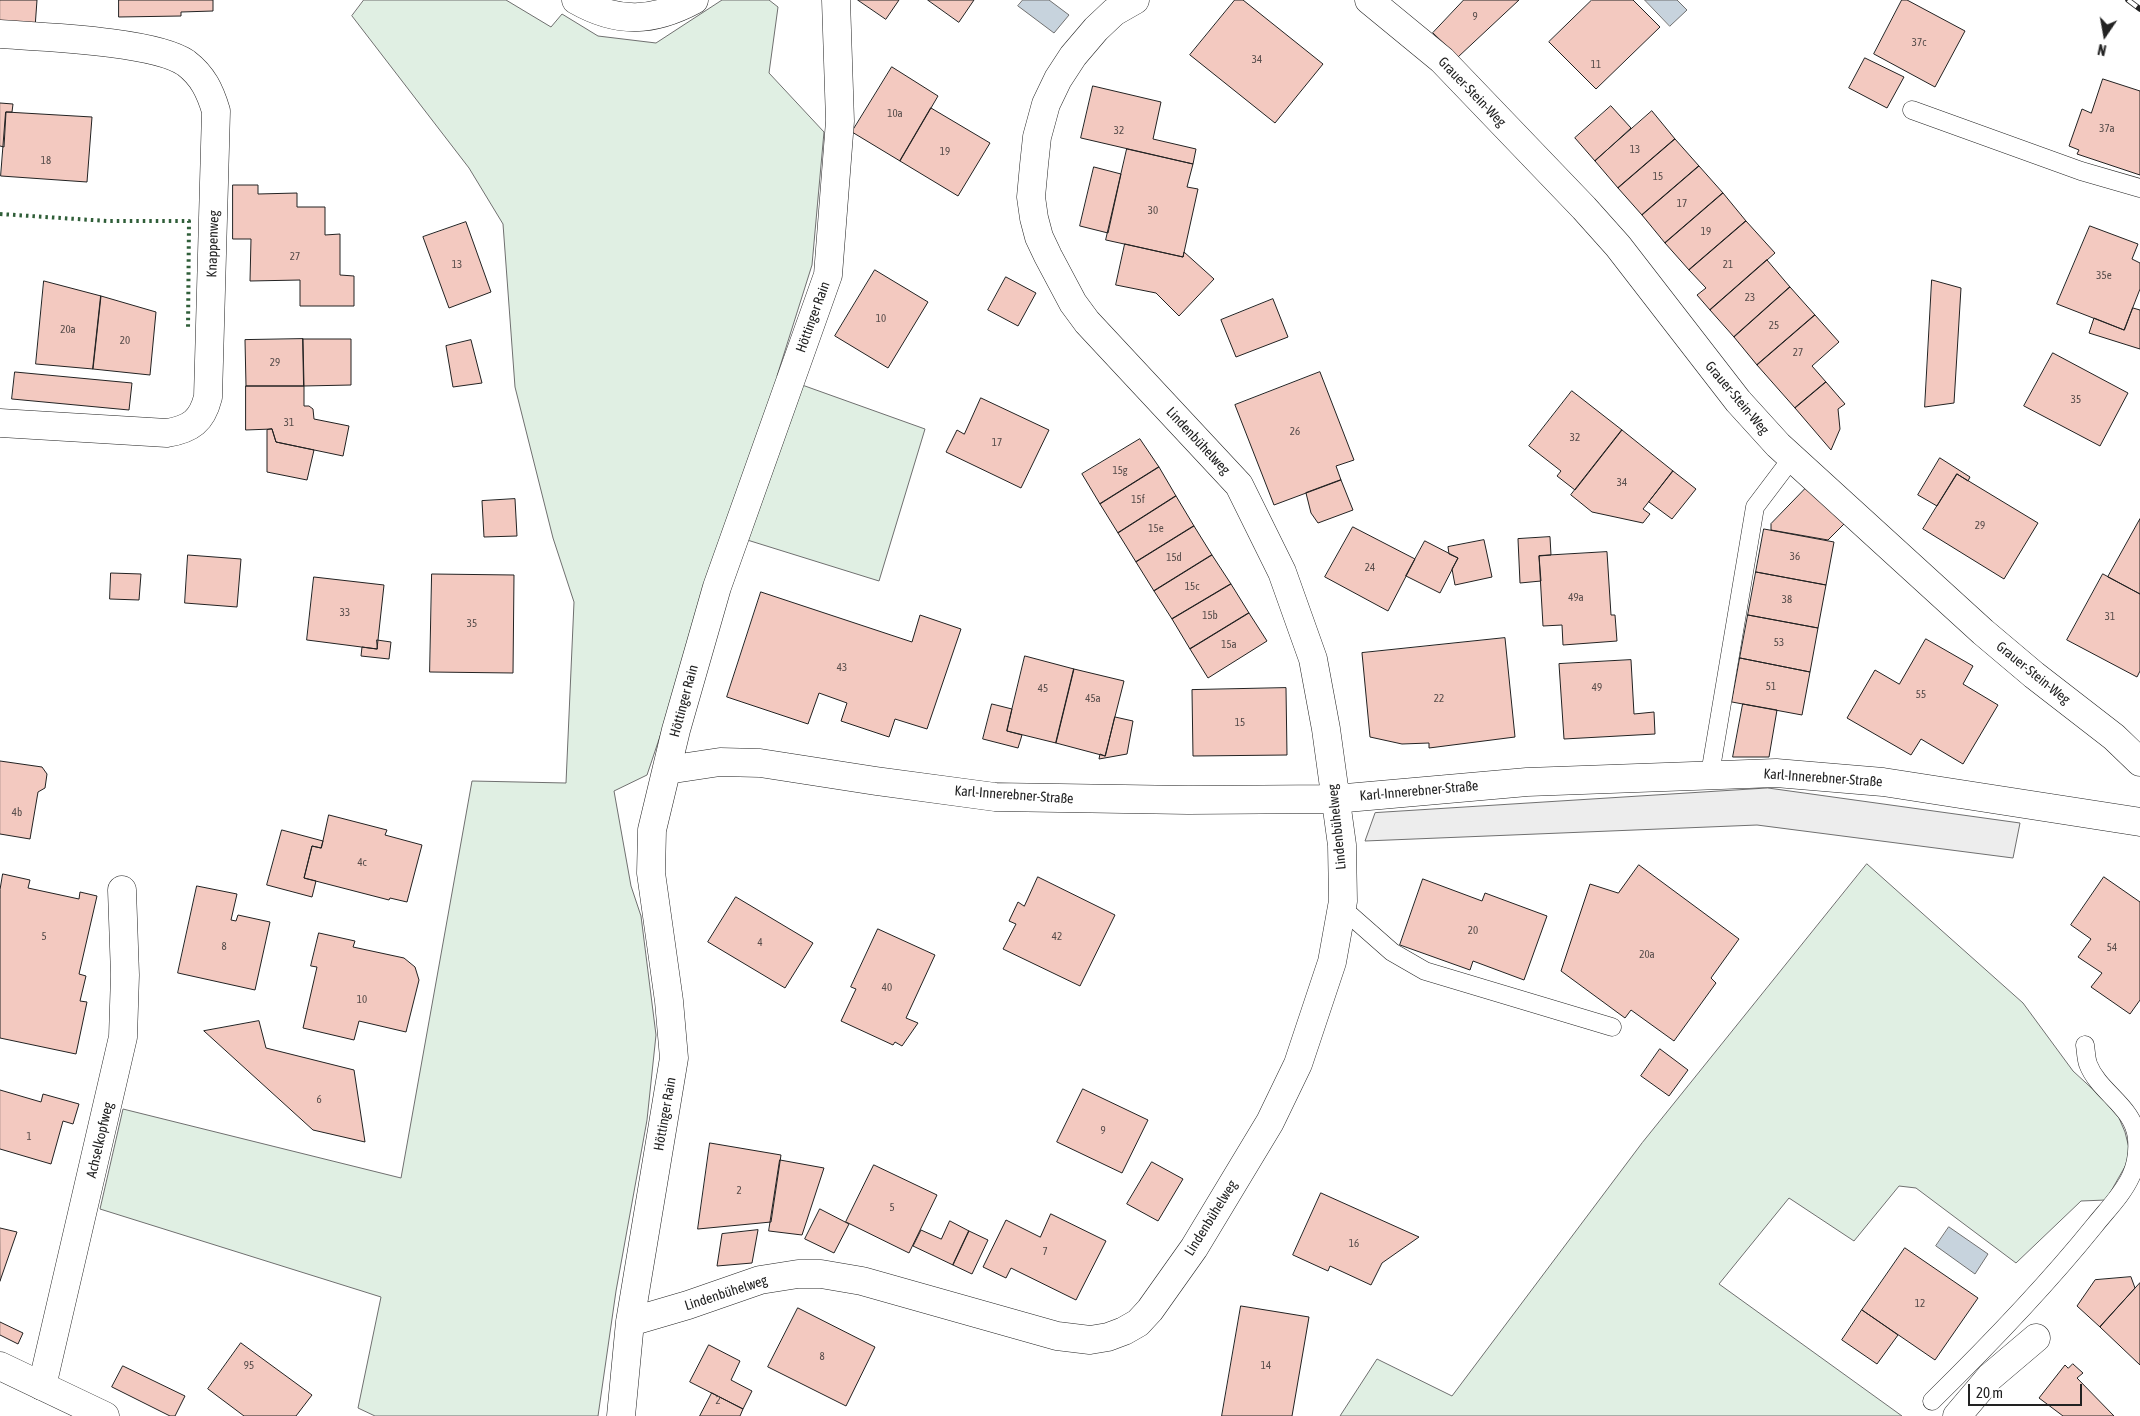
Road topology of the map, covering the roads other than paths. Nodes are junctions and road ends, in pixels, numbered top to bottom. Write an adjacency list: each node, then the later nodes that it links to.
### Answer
1 (576, 0): 2 (street)
2 (694, 0)
3 (836, 0): 12 (street, Höttinger Rain)
4 (1135, 0): 14 (street, Lindenbühelweg)
5 (1369, 0): 10 (street, Grauer-Stein-Weg)
6 (0, 34): 9 (street, Knappenweg)
7 (1912, 110): 8 (lane)
8 (2140, 188)
9 (0, 423)
10 (1792, 458): 11 (street, Grauer-Stein-Weg); 13 (lane)
11 (2140, 762)
12 (667, 770): 14 (street, Karl-Innerebner-Straße); 20 (street, Höttinger Rain)
13 (1710, 774): 14 (street, Karl-Innerebner-Straße); 15 (street, Karl-Innerebner-Straße)
14 (1335, 798): 17 (street, Lindenbühelweg)
15 (2140, 822)
16 (122, 890): 23 (street, Achselkopfweg)
17 (1342, 908): 18 (lane); 20 (street, Lindenbühelweg)
18 (1612, 1027)
19 (2085, 1045): 24 (lane)
20 (630, 1322): 26 (street, Höttinger Rain)
21 (2036, 1338): 27 (street)
22 (0, 1366): 23 (street)
23 (42, 1386): 25 (street)
24 (1932, 1401)
25 (105, 1416)
26 (621, 1416)
27 (1957, 1416)

